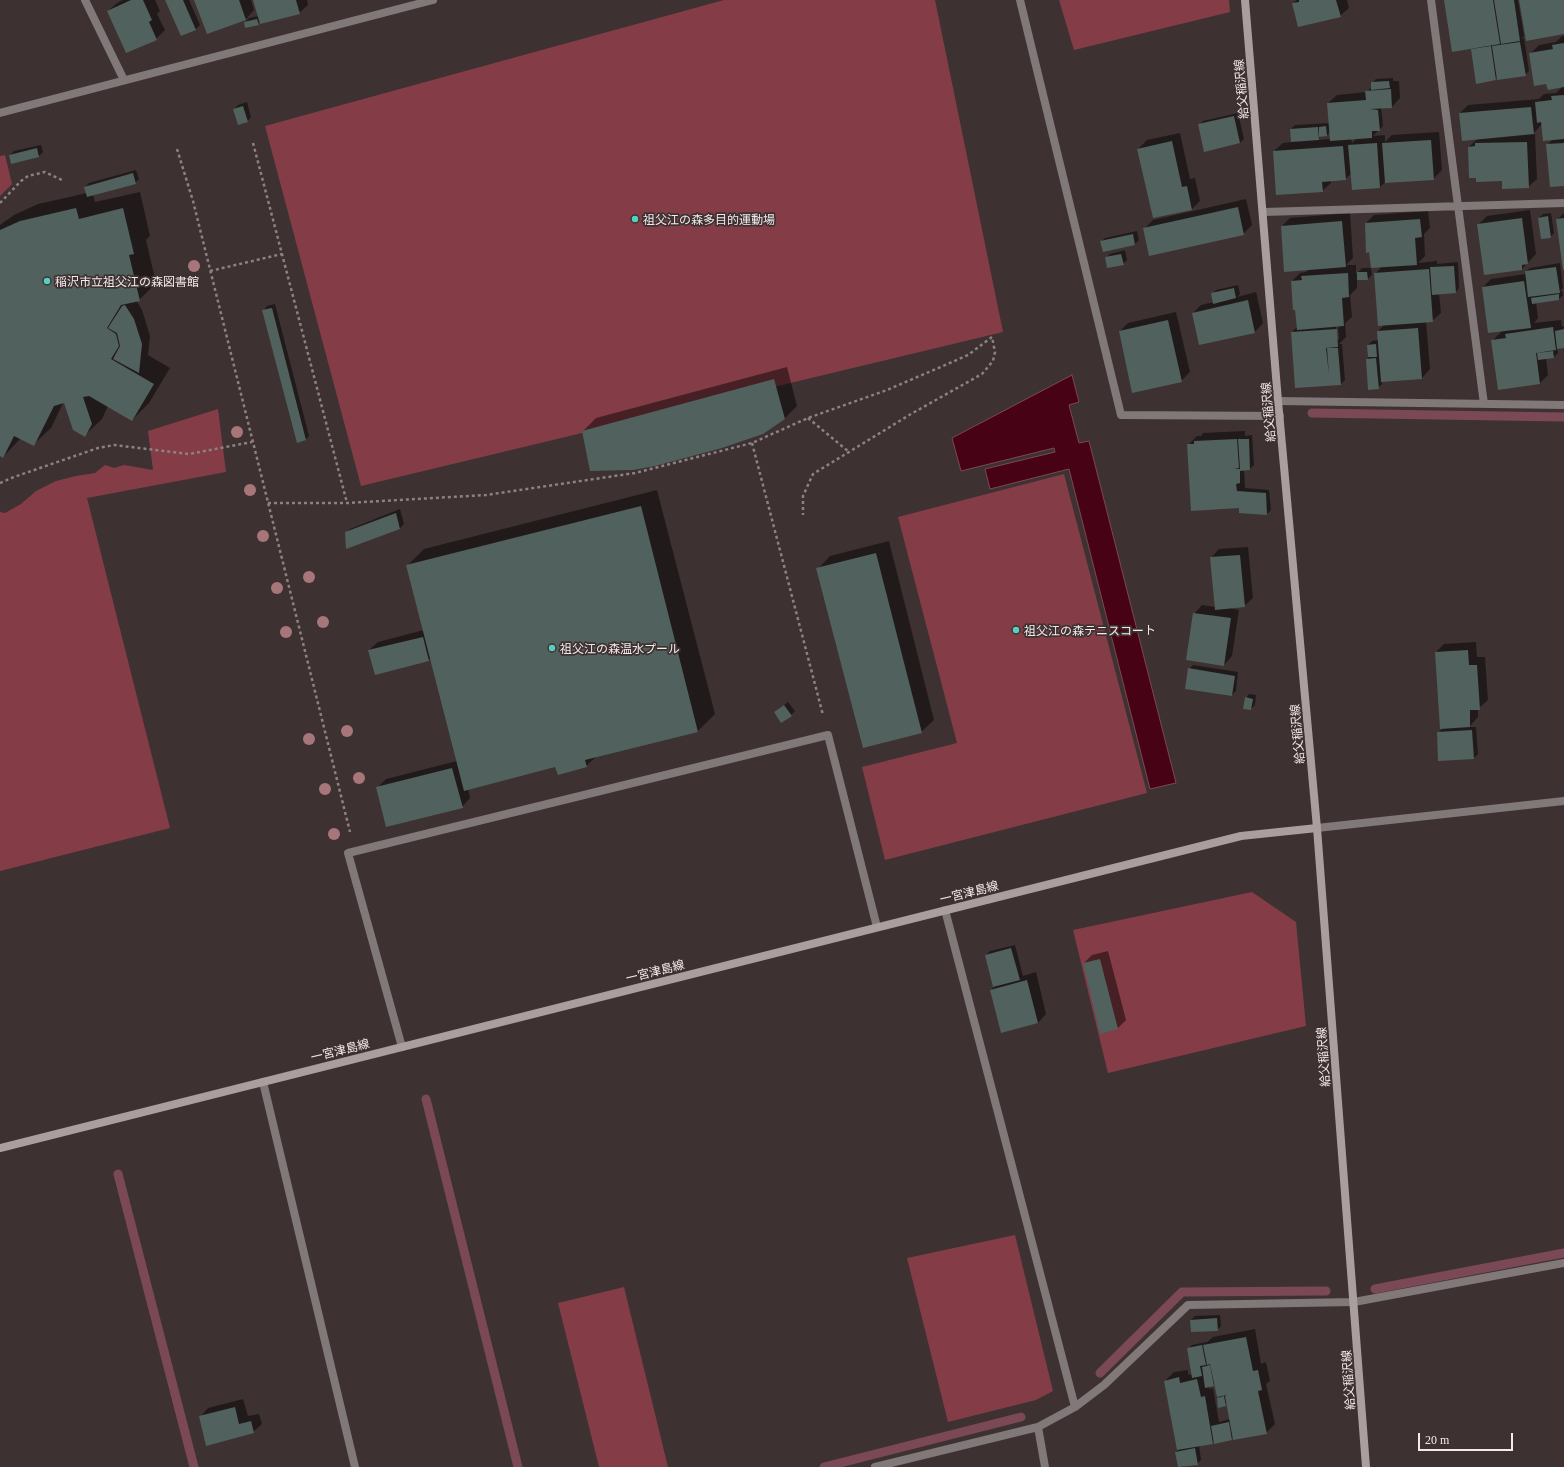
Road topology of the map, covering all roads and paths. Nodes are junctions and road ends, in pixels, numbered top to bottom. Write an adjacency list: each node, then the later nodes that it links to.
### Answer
1 (85, 0): 6 (street)
2 (433, 0): 6 (street)
3 (1020, 0): 20 (street)
4 (1246, 0): 14 (main road, 給父稲沢線)
5 (1431, 0): 13 (street)
6 (124, 80): 7 (street)
7 (0, 113)
8 (254, 143): 15 (path)
9 (177, 149): 16 (path)
10 (64, 181): 11 (path)
11 (0, 203)
12 (1564, 203): 13 (street)
13 (1458, 206): 14 (street); 18 (street)
14 (1264, 212): 17 (main road, 給父稲沢線)
15 (282, 254): 16 (path); 27 (path)
16 (210, 271): 22 (path)
17 (1278, 401): 18 (street); 20 (main road, 給父稲沢線)
18 (1484, 404): 19 (street)
19 (1564, 405)
20 (1280, 416): 31 (main road, 給父稲沢線)
21 (808, 418): 23 (path); 24 (path); 24 (path)
22 (252, 442): 25 (path); 26 (path)
23 (752, 443): 27 (path); 29 (path)
24 (849, 452): 28 (path)
25 (0, 483)
26 (268, 503): 27 (path); 32 (path)
27 (347, 503)
28 (803, 515)
29 (828, 735): 32 (street); 34 (street)
30 (1564, 801): 31 (street)
31 (1317, 828): 33 (main road, 一宮津島線); 39 (main road, 給父稲沢線)
32 (348, 853): 35 (street)
33 (945, 910): 34 (main road, 一宮津島線); 40 (street)
34 (877, 927): 35 (main road, 一宮津島線)
35 (402, 1047): 36 (main road, 一宮津島線)
36 (263, 1082): 37 (main road, 一宮津島線); 42 (street)
37 (0, 1148)
38 (1564, 1263): 39 (street)
39 (1354, 1302): 40 (street); 45 (main road, 給父稲沢線)
40 (1076, 1407): 41 (street)
41 (1038, 1427): 43 (street); 44 (street)
42 (355, 1467)
43 (875, 1467)
44 (1045, 1467)
45 (1366, 1467)

